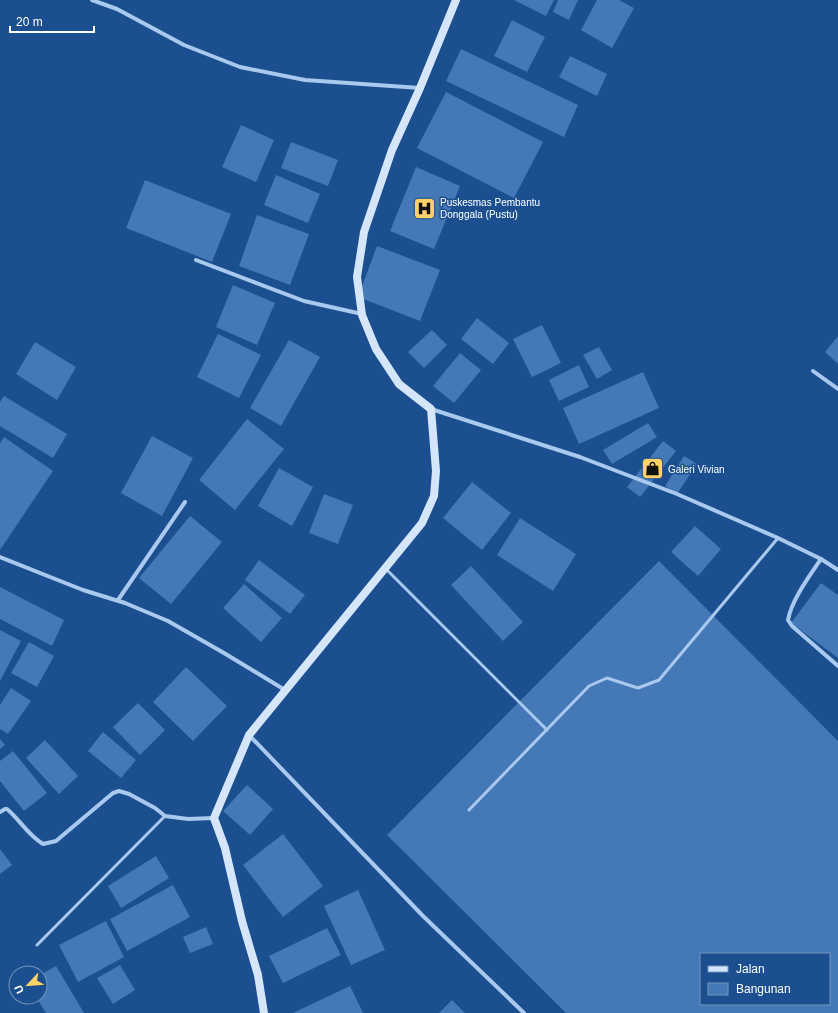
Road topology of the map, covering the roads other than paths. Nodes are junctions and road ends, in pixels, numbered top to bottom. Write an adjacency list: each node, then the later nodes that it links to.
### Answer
1 (92, 0): 3 (street)
2 (456, 0): 3 (street)
3 (420, 88): 5 (street)
4 (196, 260): 5 (street)
5 (362, 315): 8 (street)
6 (813, 371): 7 (street)
7 (838, 389)
8 (431, 409): 10 (street); 13 (street)
9 (185, 502): 15 (street)
10 (778, 538): 12 (street); 18 (lane)
11 (0, 557): 15 (street)
12 (821, 559): 14 (street); 16 (street)
13 (386, 569): 17 (street); 18 (lane)
14 (838, 570)
15 (118, 600): 17 (street)
16 (838, 666)
17 (285, 690): 19 (street)
18 (547, 730): 20 (lane)
19 (249, 735): 23 (street); 26 (street)
20 (469, 810)
21 (0, 812): 22 (street)
22 (165, 816): 23 (street); 24 (lane)
23 (214, 818): 25 (street)
24 (37, 945)
25 (264, 1013)
26 (524, 1013)

